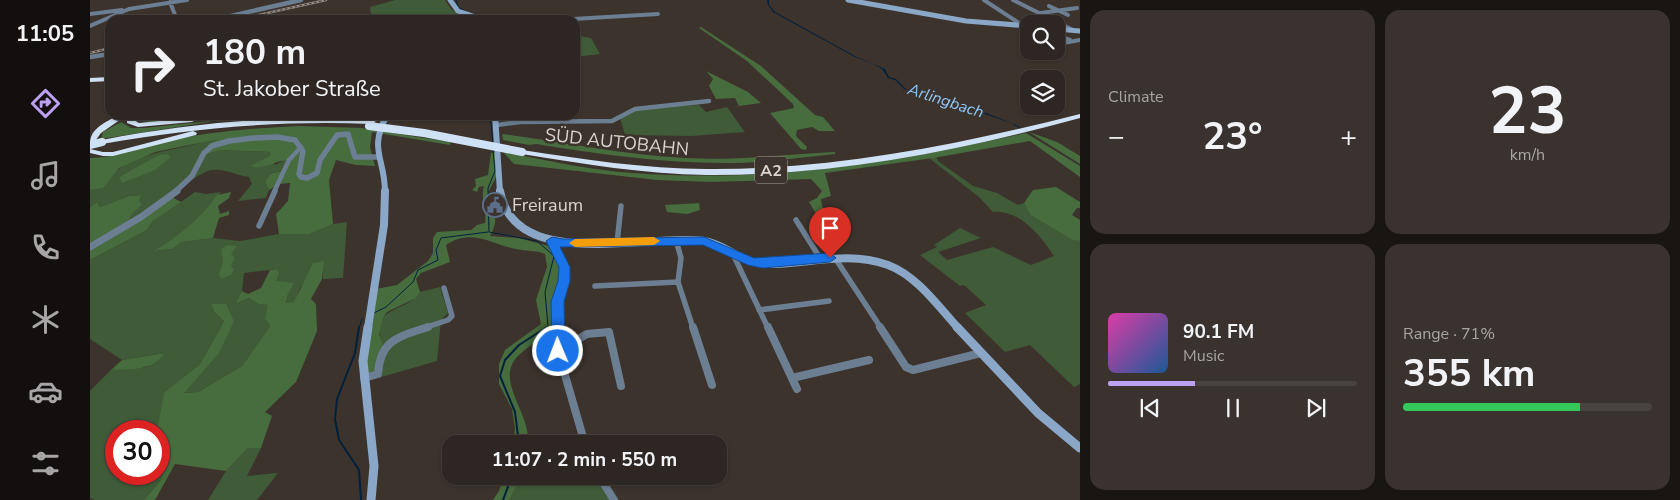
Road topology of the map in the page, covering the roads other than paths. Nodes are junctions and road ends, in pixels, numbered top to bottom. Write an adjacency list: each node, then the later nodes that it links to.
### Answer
1 (187, 0): 8 (street)
2 (301, 0): 11 (street)
3 (450, 0): 21 (main road)
4 (848, 0): 26 (main road)
5 (984, 0): 25 (street)
6 (1013, 0): 15 (street)
7 (269, 1): 11 (street)
8 (170, 2): 12 (street); 19 (street)
9 (1068, 4): 13 (street)
10 (1049, 6): 14 (street)
11 (272, 7): 20 (street)
12 (129, 9): 16 (street); 18 (street)
13 (1079, 9): 14 (street)
14 (1059, 11): 15 (street); 22 (street)
15 (1041, 13): 29 (street)
16 (90, 14)
17 (658, 14): 24 (street)
18 (115, 15)
19 (175, 15)
20 (236, 15)
21 (472, 15)
22 (1068, 16)
23 (105, 19): 27 (street)
24 (580, 19)
25 (1020, 24)
26 (1020, 25)
27 (90, 26)
28 (1065, 30): 29 (main road)
29 (1078, 31)
30 (1065, 38): 32 (street)
31 (1080, 40): 32 (street)
32 (1072, 41): 33 (street)
33 (1065, 43)
34 (105, 55): 35 (street)
35 (90, 57)
36 (92, 81): 37 (highway)
37 (105, 81)
38 (709, 101): 50 (street)
39 (1080, 111): 52 (highway, SÜD AUTOBAHN / A2)
40 (1080, 116): 52 (highway, SÜD AUTOBAHN / A2)
41 (109, 120): 53 (highway)
42 (115, 120): 56 (highway)
43 (130, 120): 44 (highway)
44 (205, 120)
45 (263, 120): 54 (highway, SÜD AUTOBAHN / A2)
46 (332, 120): 49 (highway, SÜD AUTOBAHN / A2)
47 (385, 120): 57 (main road)
48 (496, 120): 50 (main road)
49 (371, 124): 51 (highway, SÜD AUTOBAHN / A2); 52 (highway, SÜD AUTOBAHN / A2, bridge)
50 (497, 125): 62 (main road)
51 (226, 126): 54 (highway, SÜD AUTOBAHN / A2); 56 (highway)
52 (1029, 126)
53 (90, 132)
54 (102, 144): 56 (highway, SÜD AUTOBAHN / A2)
55 (302, 147): 57 (street); 60 (street); 64 (street)
56 (90, 148)
57 (378, 157): 76 (main road)
58 (621, 206): 63 (street)
59 (796, 220): 66 (street)
60 (259, 226)
61 (676, 240): 63 (main road); 65 (main road); 68 (street)
62 (552, 241): 63 (main road); 73 (street)
63 (617, 243)
64 (90, 247)
65 (734, 254): 66 (main road); 72 (street)
66 (820, 258): 67 (main road)
67 (836, 258): 74 (main road); 74 (street)
68 (678, 282): 69 (street); 78 (street)
69 (594, 286)
70 (444, 288): 76 (street)
71 (829, 301): 72 (street)
72 (759, 310): 77 (street)
73 (558, 351): 79 (street); 81 (street)
74 (981, 353): 82 (main road)
75 (869, 360): 77 (street)
76 (364, 378): 84 (main road)
77 (792, 378): 80 (street)
78 (712, 385)
79 (621, 386)
80 (797, 389)
81 (583, 435)
82 (1080, 448)
83 (605, 485): 85 (street)
84 (371, 500)
85 (614, 500)

